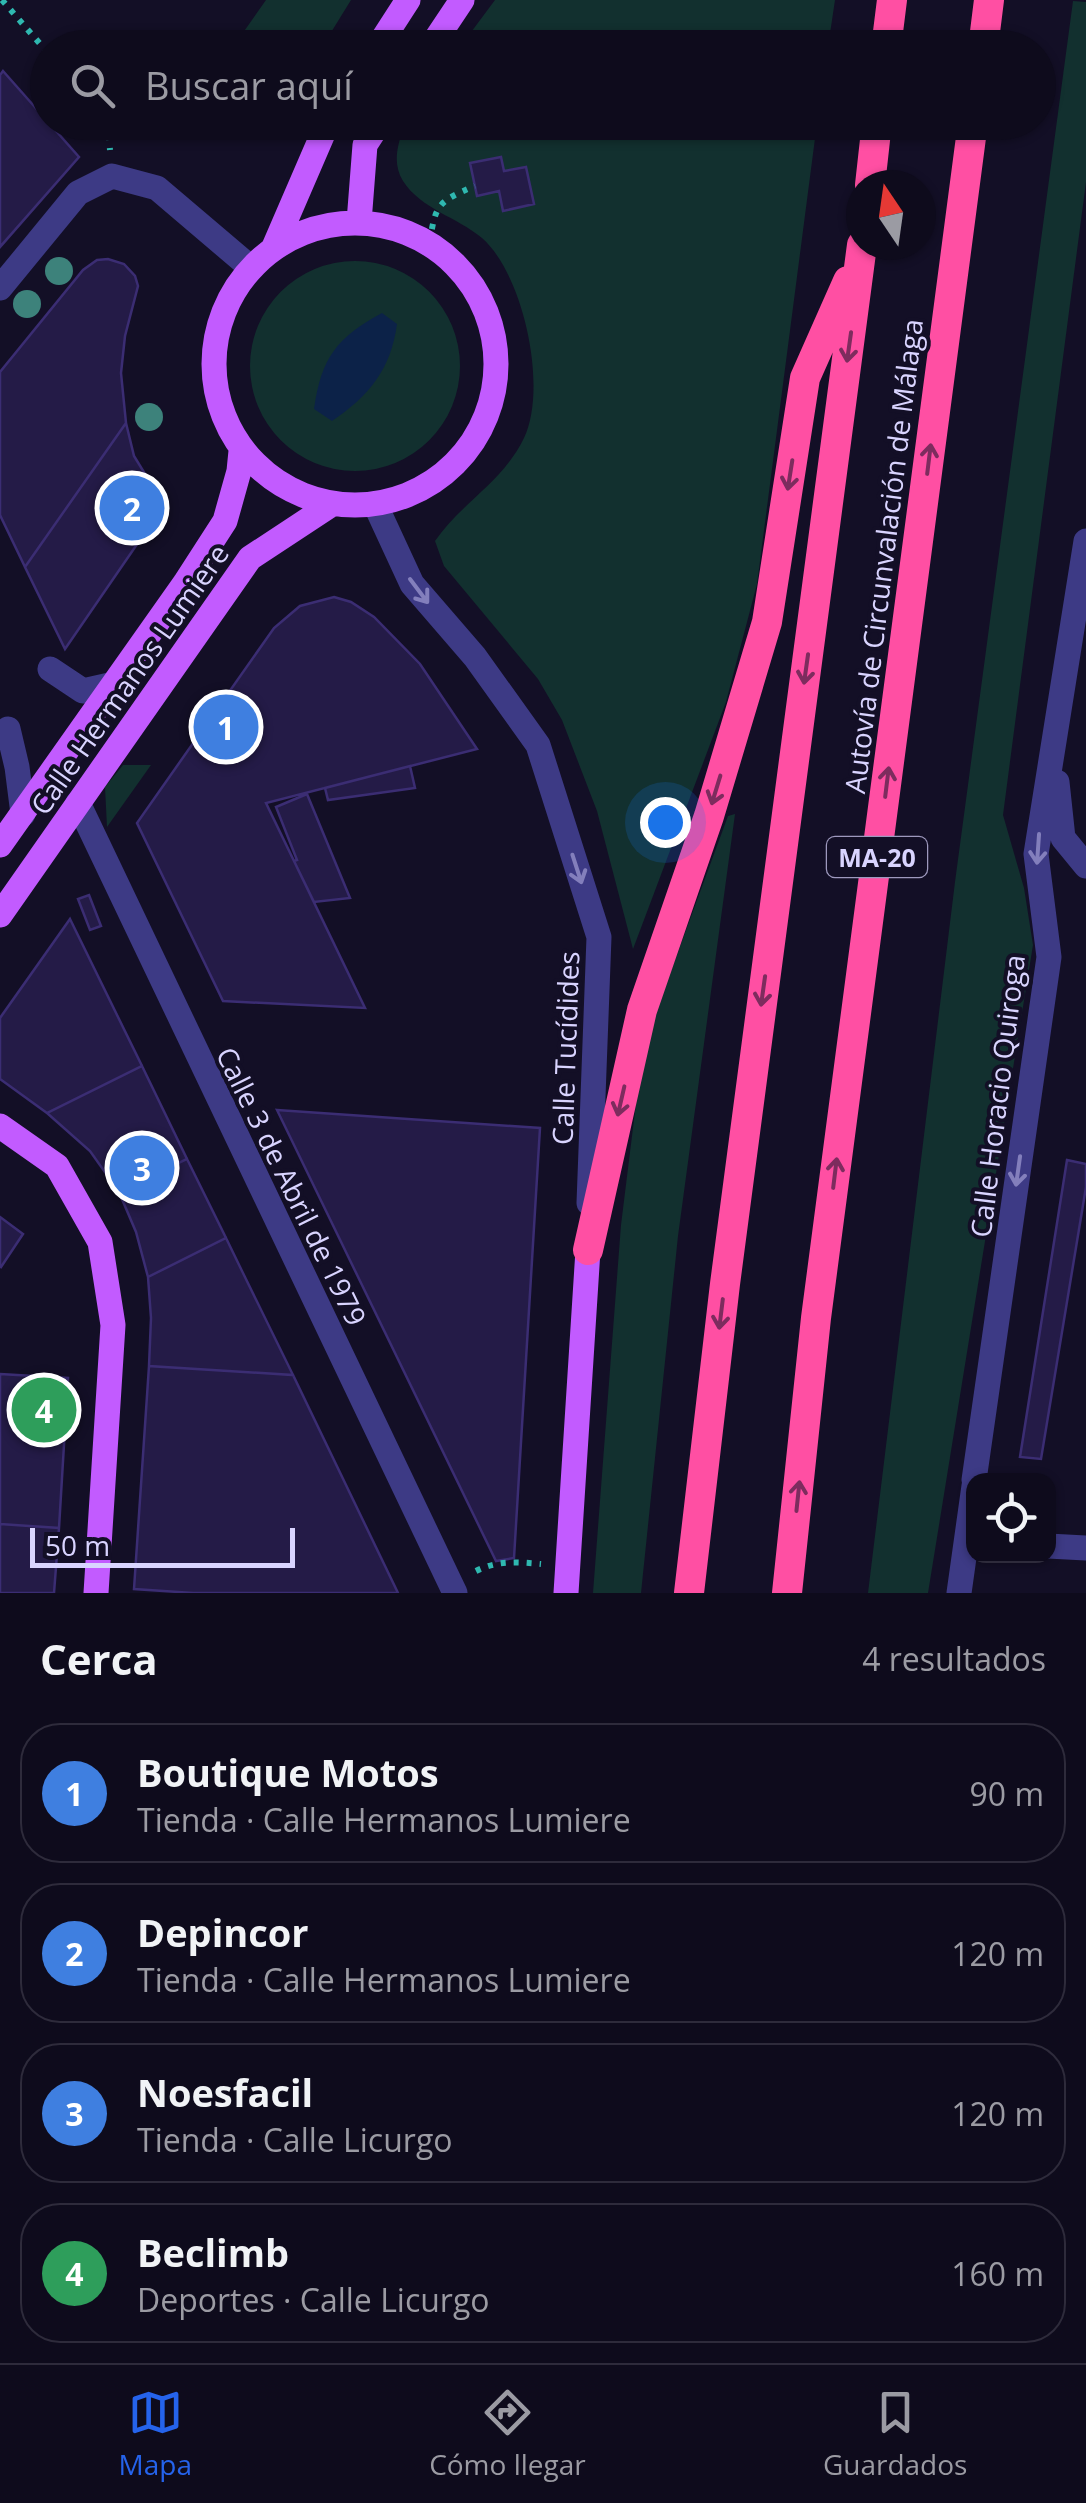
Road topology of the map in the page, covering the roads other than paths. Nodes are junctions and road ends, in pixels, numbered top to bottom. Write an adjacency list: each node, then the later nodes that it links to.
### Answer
1 (408, 0): 5 (main road)
2 (462, 0): 6 (main road)
3 (892, 0): 7 (highway)
4 (989, 0): 8 (highway)
5 (389, 30)
6 (442, 30)
7 (888, 30)
8 (985, 30)
9 (320, 140): 15 (main road)
10 (368, 140): 14 (main road)
11 (875, 140): 13 (highway)
12 (971, 140): 43 (highway, Autovía de Circunvalación de Málaga / MA-20, one-way to 12)
13 (872, 170)
14 (358, 222): 15 (main road); 22 (main road)
15 (274, 247): 18 (main road)
16 (857, 260): 34 (highway, one-way to 34)
17 (860, 260): 42 (highway, one-way to 42)
18 (250, 268): 19 (street); 20 (main road)
19 (0, 288)
20 (240, 451): 21 (main road); 25 (main road, Calle Hermanos Lumiere)
21 (332, 504): 22 (main road); 28 (main road, Calle Hermanos Lumiere)
22 (376, 504): 34 (street, Calle Tucídides, one-way to 34)
23 (1086, 542): 27 (street, Calle Horacio Quiroga)
24 (50, 669): 25 (street)
25 (114, 684): 29 (main road, Calle Hermanos Lumiere)
26 (8, 729): 29 (street)
27 (1053, 752): 31 (street); 35 (street, Calle Horacio Quiroga, one-way to 35)
28 (78, 804): 32 (main road, Calle Hermanos Lumiere); 40 (street, Calle 3 de Abril de 1979)
29 (22, 814): 30 (main road, Calle Hermanos Lumiere)
30 (0, 845)
31 (1086, 866)
32 (0, 915)
33 (0, 1126): 41 (main road)
34 (588, 1250): 39 (main road, Calle Tucídides)
35 (975, 1473)
36 (1056, 1546): 37 (street)
37 (1086, 1548)
38 (966, 1557): 44 (street, Calle Horacio Quiroga)
39 (567, 1580)
40 (453, 1588)
41 (96, 1593)
42 (689, 1593)
43 (787, 1593)
44 (959, 1593)

